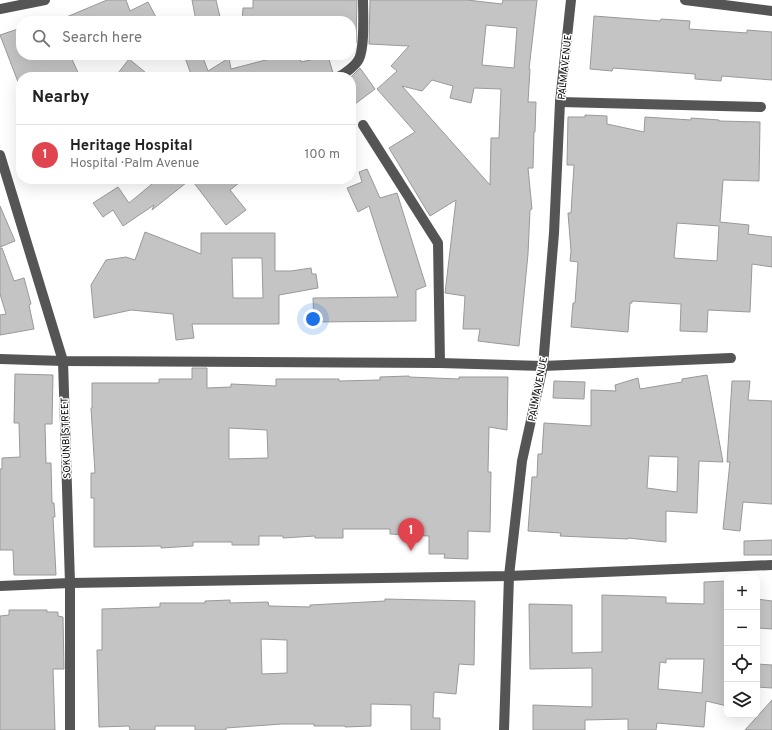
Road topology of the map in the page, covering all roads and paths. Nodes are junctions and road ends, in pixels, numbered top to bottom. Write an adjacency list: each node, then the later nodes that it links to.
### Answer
1 (45, 0): 5 (street)
2 (363, 0): 7 (street)
3 (571, 0): 8 (street, PALM AVENUE)
4 (685, 0): 6 (street)
5 (0, 10)
6 (772, 11)
7 (345, 72)
8 (560, 102): 9 (street); 16 (street, PALM AVENUE)
9 (761, 106)
10 (363, 125): 15 (street)
11 (0, 155): 14 (street, SOKUNBI STREET)
12 (731, 358): 16 (street)
13 (0, 359): 14 (street)
14 (63, 361): 15 (street); 19 (street, SOKUNBI STREET)
15 (440, 363): 16 (street)
16 (543, 366): 18 (street, PALM AVENUE)
17 (772, 565): 18 (street)
18 (509, 576): 19 (street); 22 (street, PALM AVENUE)
19 (70, 583): 20 (street); 21 (street, SOKUNBI STREET)
20 (0, 586)
21 (70, 730)
22 (504, 730)

